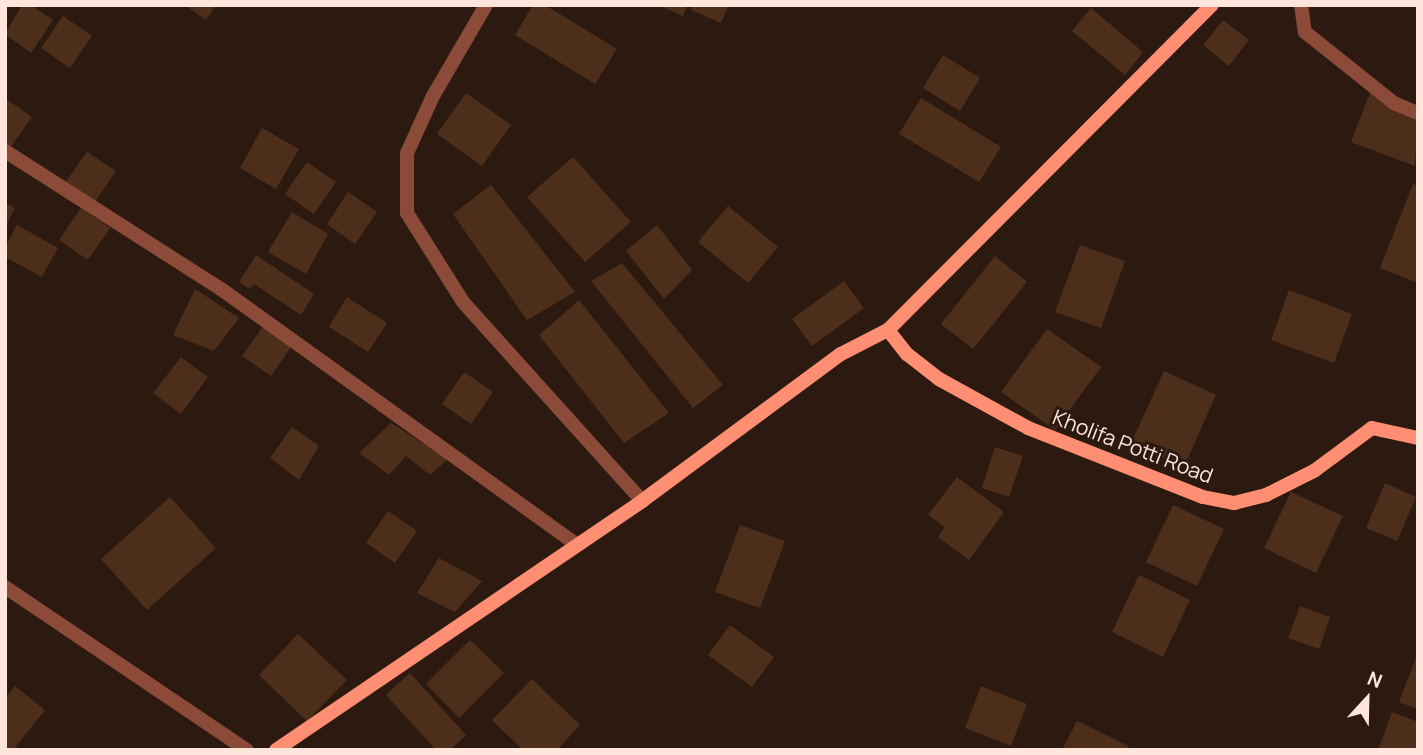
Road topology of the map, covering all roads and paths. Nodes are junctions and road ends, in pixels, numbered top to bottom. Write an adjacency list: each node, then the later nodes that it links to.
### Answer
1 (486, 5): 8 (street)
2 (1212, 5): 6 (street)
3 (1301, 5): 4 (street)
4 (1418, 113)
5 (5, 151): 9 (street)
6 (888, 330): 7 (street, Kholifa Potti Road); 8 (street)
7 (1418, 438)
8 (642, 500): 9 (street)
9 (577, 545): 12 (street)
10 (5, 587): 11 (street)
11 (247, 750)
12 (276, 750)

